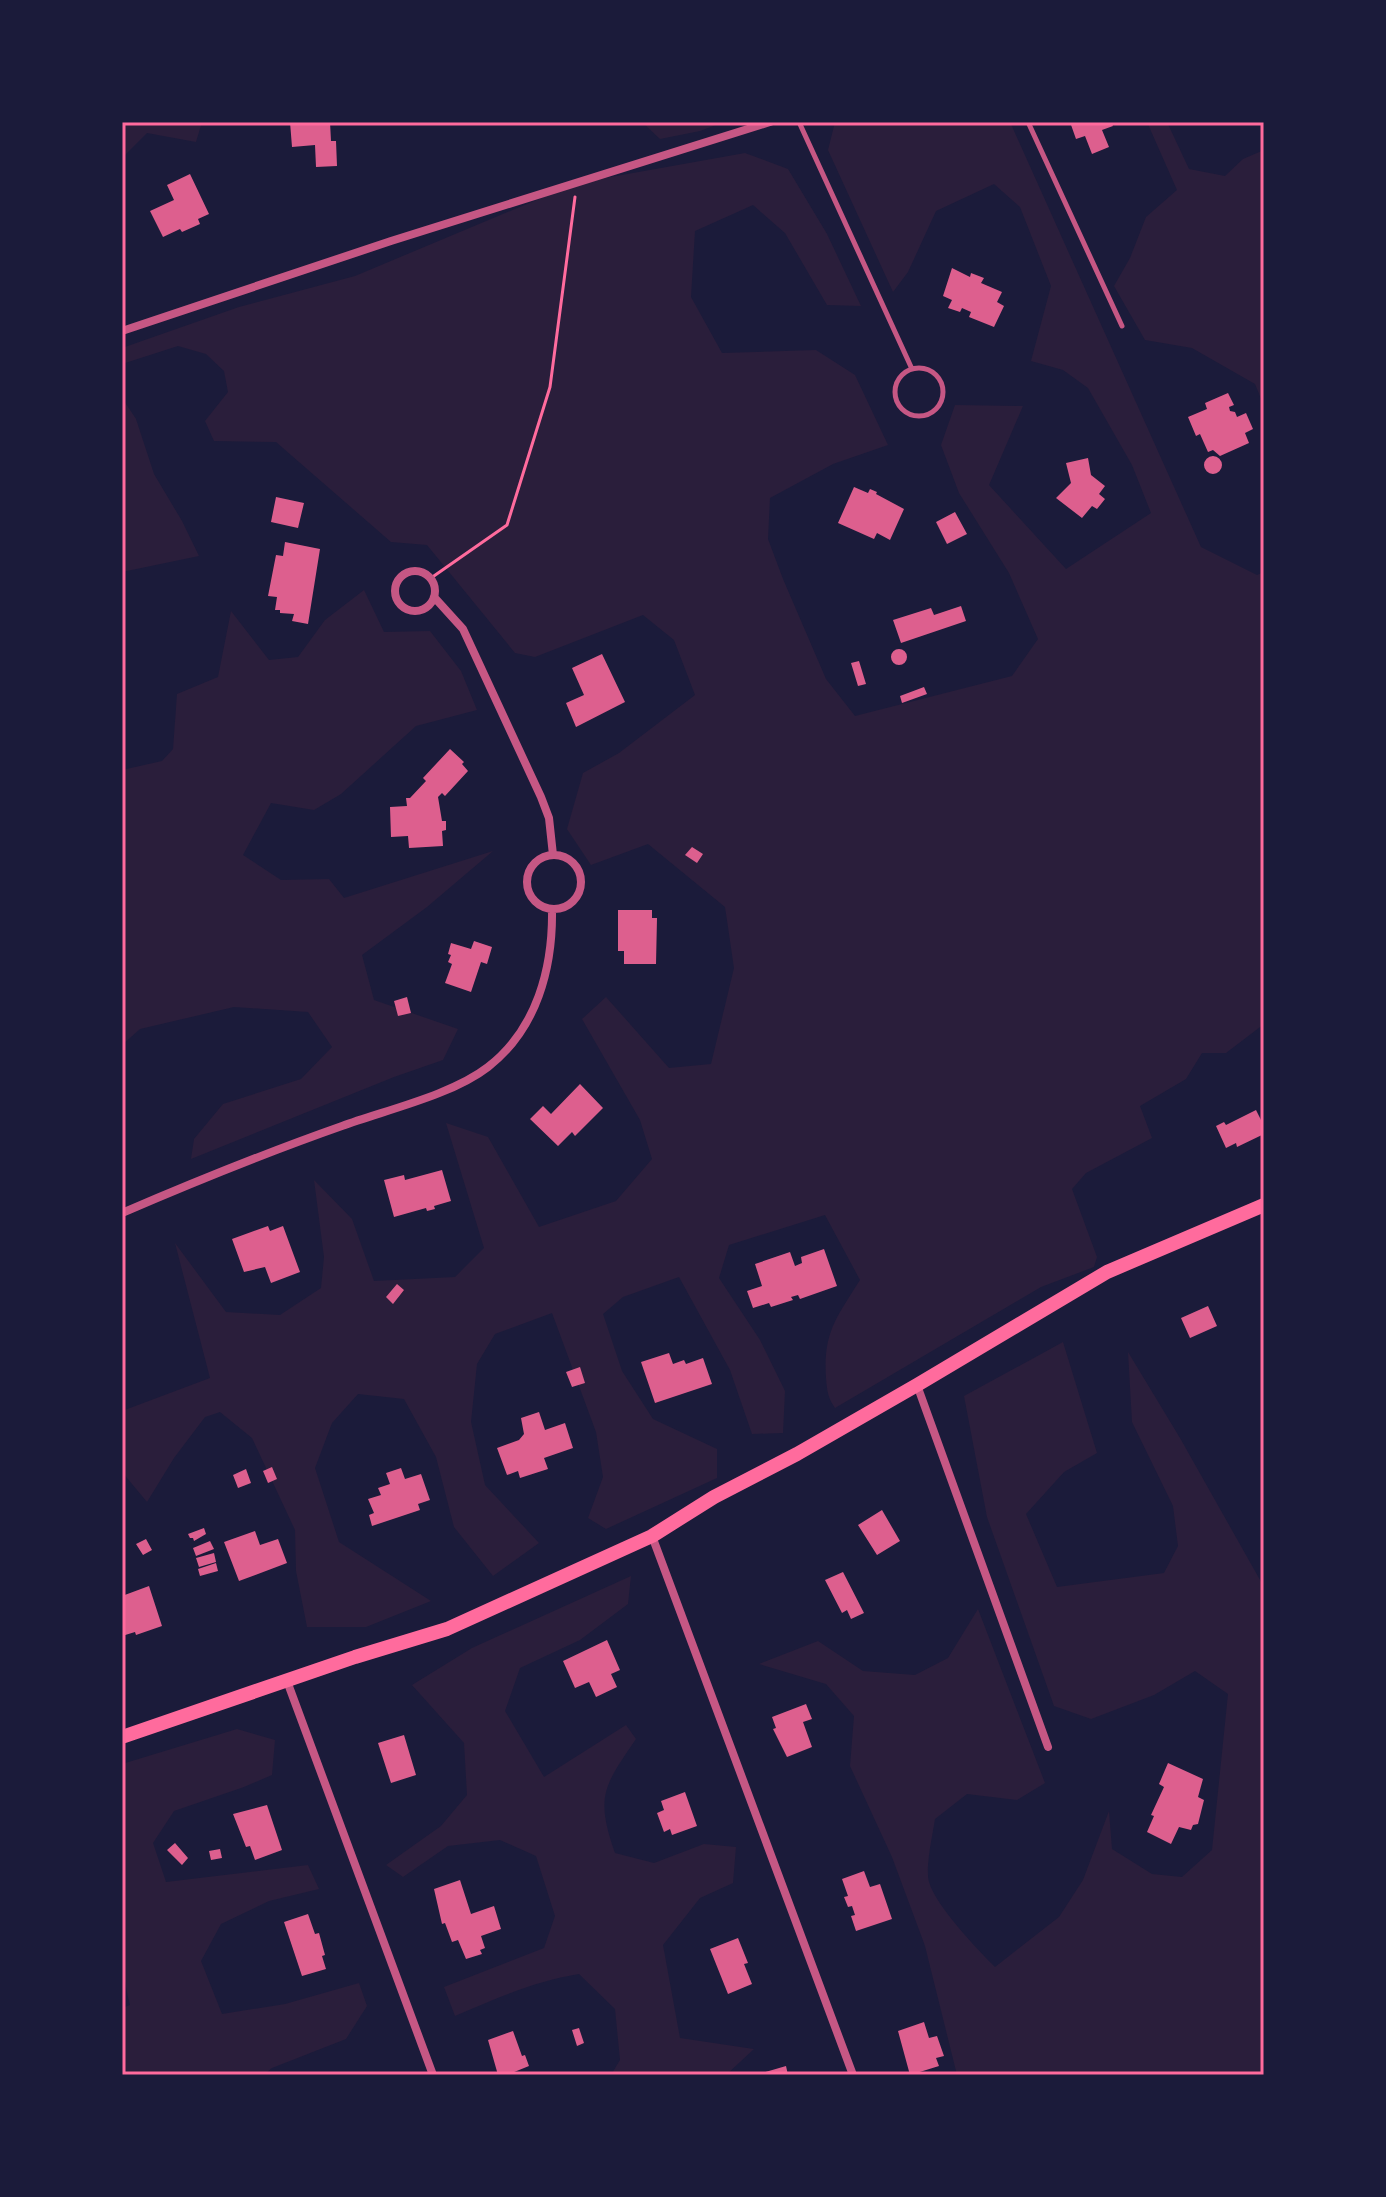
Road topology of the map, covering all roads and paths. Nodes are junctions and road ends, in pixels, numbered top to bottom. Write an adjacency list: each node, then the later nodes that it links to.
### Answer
1 (770, 122): 4 (street)
2 (799, 122): 7 (lane)
3 (1028, 122): 5 (lane)
4 (577, 183): 6 (street); 8 (path)
5 (1122, 326)
6 (122, 331)
7 (912, 369): 7 (lane)
8 (431, 578): 9 (street); 9 (street)
9 (434, 597): 10 (street)
10 (553, 855): 11 (street); 11 (street)
11 (552, 909): 13 (street)
12 (1264, 1205): 14 (main road)
13 (122, 1213)
14 (917, 1385): 15 (main road); 18 (street)
15 (652, 1536): 16 (main road); 20 (street)
16 (287, 1681): 17 (main road); 19 (street)
17 (122, 1737)
18 (1048, 1747)
19 (433, 2075)
20 (853, 2075)

